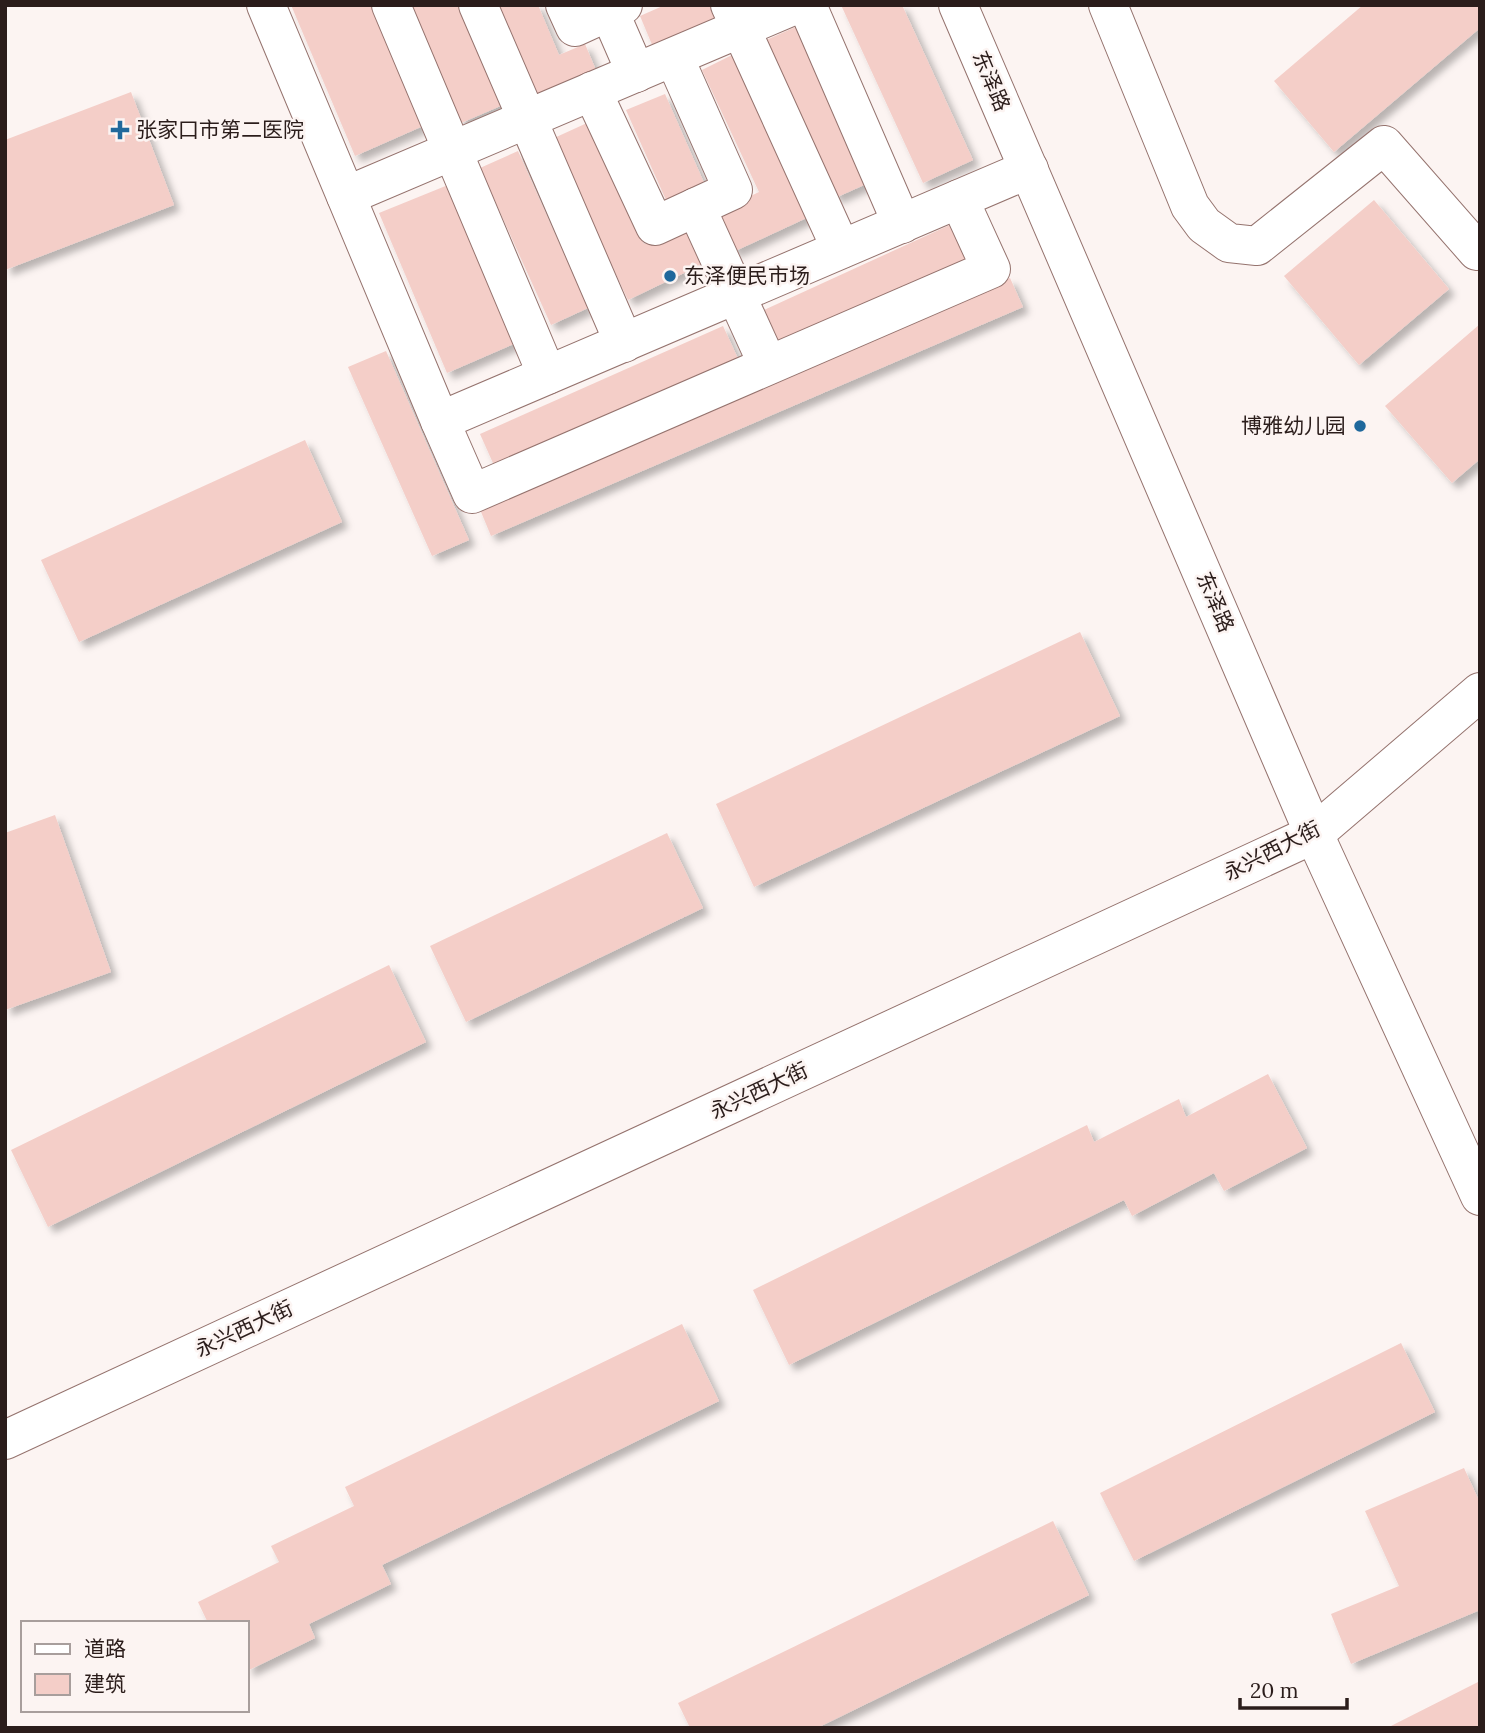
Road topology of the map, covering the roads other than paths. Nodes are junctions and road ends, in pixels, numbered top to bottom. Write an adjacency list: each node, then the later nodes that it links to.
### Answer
1 (266, 5): 17 (main road)
2 (391, 5): 15 (main road)
3 (478, 5): 14 (main road)
4 (565, 5): 9 (main road)
5 (794, 5): 10 (main road)
6 (807, 5): 20 (main road)
7 (958, 5): 16 (main road, 东泽路)
8 (1108, 5): 22 (main road)
9 (616, 8): 12 (main road)
10 (735, 17): 11 (main road); 21 (main road)
11 (674, 57): 12 (main road); 19 (main road)
12 (636, 73): 13 (main road)
13 (592, 91): 14 (main road); 19 (main road)
14 (526, 119): 15 (main road); 24 (main road)
15 (452, 150): 17 (main road); 26 (main road)
16 (1029, 169): 18 (main road); 29 (main road, 东泽路)
17 (346, 195): 27 (main road)
18 (960, 199): 20 (main road); 25 (main road)
19 (696, 207): 23 (main road)
20 (902, 224): 21 (main road)
21 (841, 249): 23 (main road)
22 (1480, 249)
23 (736, 294): 24 (main road); 25 (main road)
24 (624, 343): 26 (main road)
25 (768, 366): 27 (main road)
26 (547, 375): 27 (main road)
27 (440, 421)
28 (1480, 692): 29 (main road, 永兴西大街)
29 (1314, 834): 30 (main road, 东泽路); 31 (main road, 永兴西大街)
30 (1480, 1196)
31 (5, 1440)

